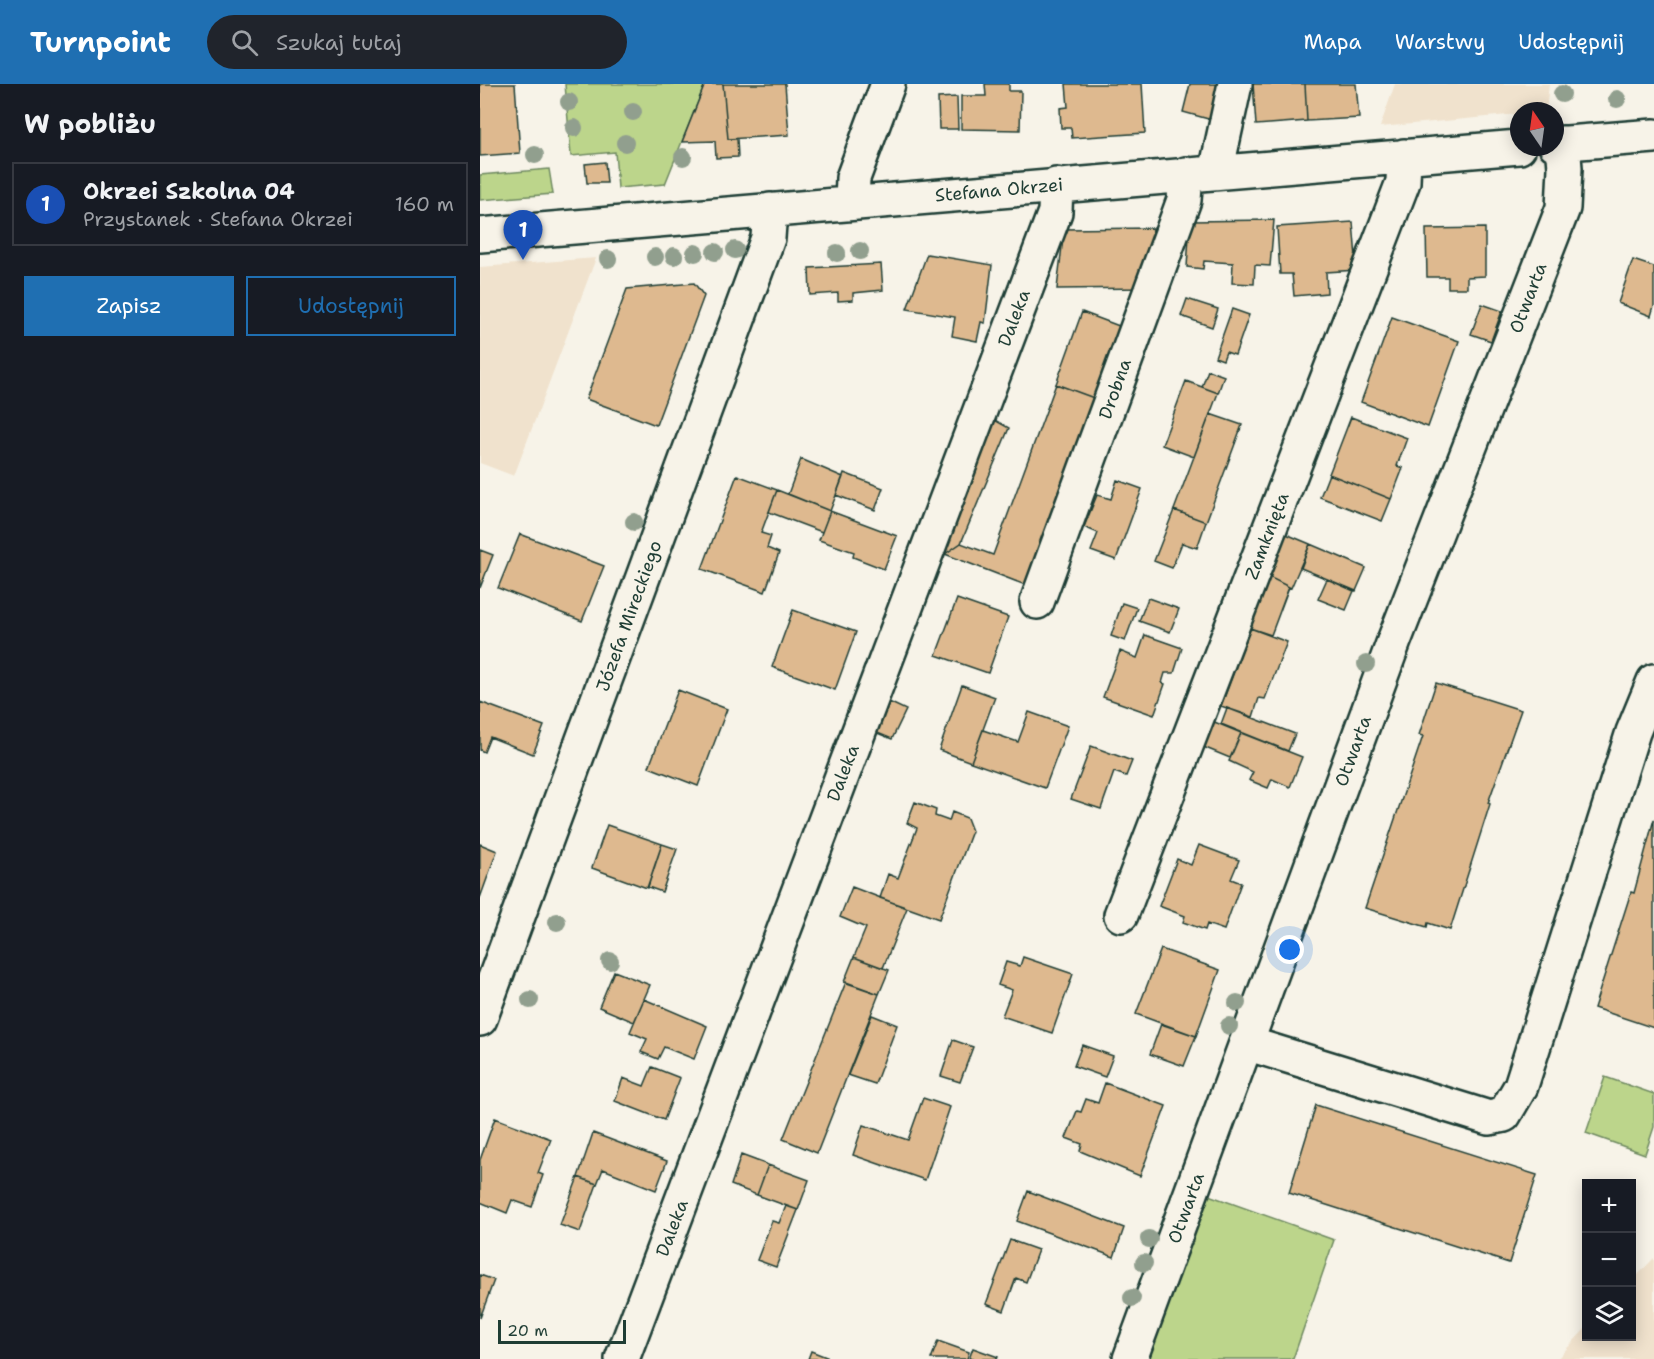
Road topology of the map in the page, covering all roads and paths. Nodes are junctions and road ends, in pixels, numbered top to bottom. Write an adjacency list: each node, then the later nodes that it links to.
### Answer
1 (888, 84): 10 (street)
2 (1235, 84): 8 (street, Drobna)
3 (1654, 136): 4 (street)
4 (1564, 144)
5 (1510, 148): 6 (street, Stefana Okrzei)
6 (1404, 156): 8 (street, Stefana Okrzei); 15 (street, Zamknięta)
7 (1560, 156): 17 (street, Otwarta)
8 (1201, 173): 9 (street, Stefana Okrzei); 13 (street, Drobna)
9 (1056, 185): 10 (street, Stefana Okrzei); 18 (street, Daleka)
10 (852, 203): 11 (street, Stefana Okrzei)
11 (770, 210): 12 (street, Stefana Okrzei); 16 (street, Józefa Mireckiego)
12 (480, 235)
13 (1037, 602)
14 (1654, 681): 17 (street)
15 (1121, 915)
16 (480, 1019)
17 (1246, 1043): 19 (street, Otwarta)
18 (622, 1359)
19 (1130, 1359)

